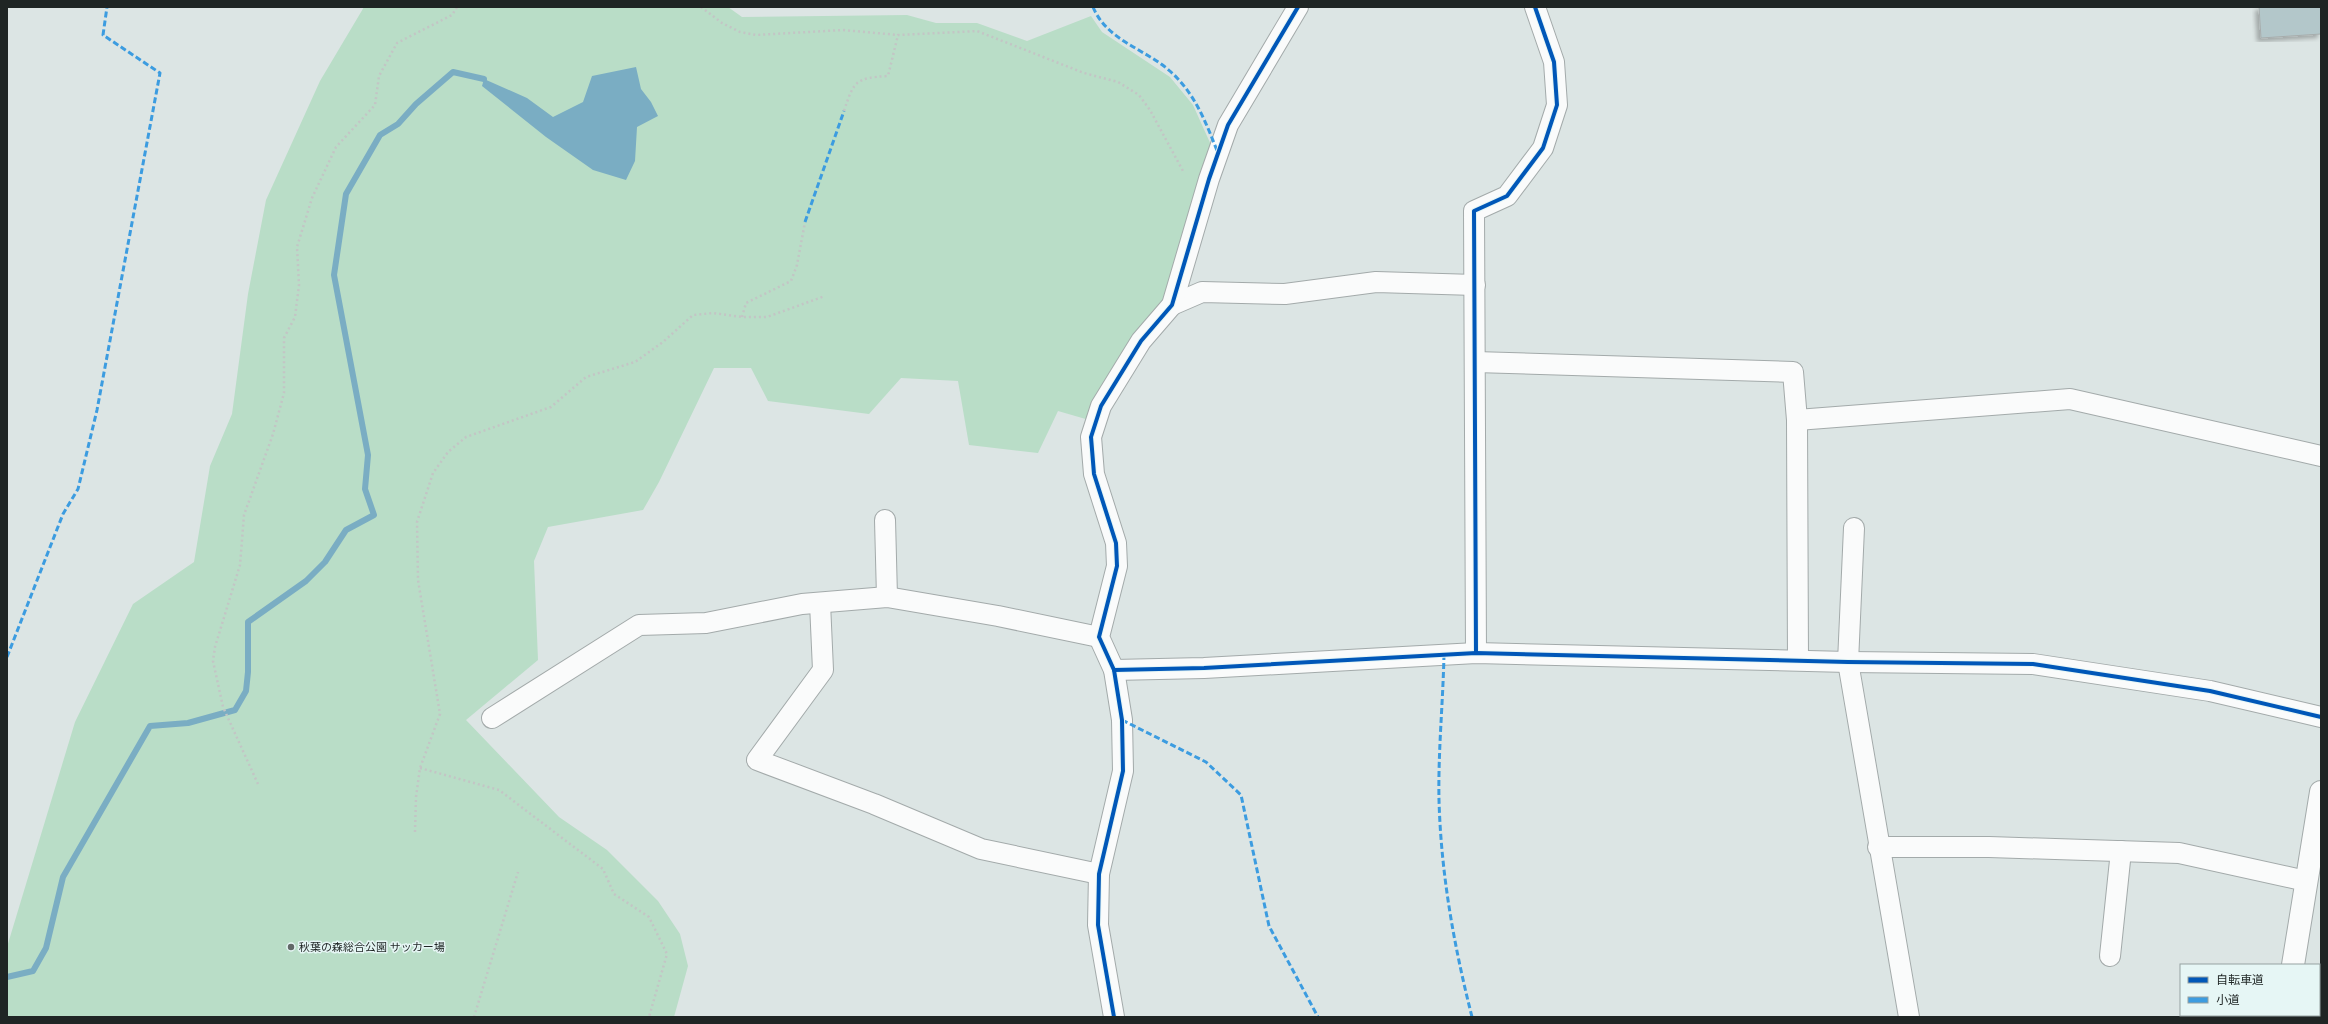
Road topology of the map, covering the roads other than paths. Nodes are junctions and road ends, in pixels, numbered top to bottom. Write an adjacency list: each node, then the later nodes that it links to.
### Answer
1 (1298, 7): 4 (street)
2 (1535, 7): 3 (street)
3 (1475, 285): 4 (street); 5 (street)
4 (1172, 305): 12 (street)
5 (1475, 362): 6 (street); 13 (street)
6 (1797, 420): 7 (street); 14 (street)
7 (2321, 456)
8 (885, 520): 10 (street)
9 (1854, 528): 15 (street)
10 (887, 597): 11 (street); 12 (street)
11 (820, 603): 18 (street); 22 (street)
12 (1099, 637): 16 (street)
13 (1476, 653): 14 (street); 16 (street)
14 (1798, 660): 15 (street)
15 (1848, 662): 17 (street); 20 (street)
16 (1114, 670): 22 (street)
17 (2321, 717)
18 (492, 718)
19 (2321, 792): 23 (street)
20 (1878, 847): 21 (street); 27 (street)
21 (2121, 852): 23 (street); 24 (street)
22 (1099, 874): 26 (street)
23 (2306, 881): 25 (street)
24 (2110, 956)
25 (2293, 964)
26 (1114, 1017)
27 (1909, 1017)

